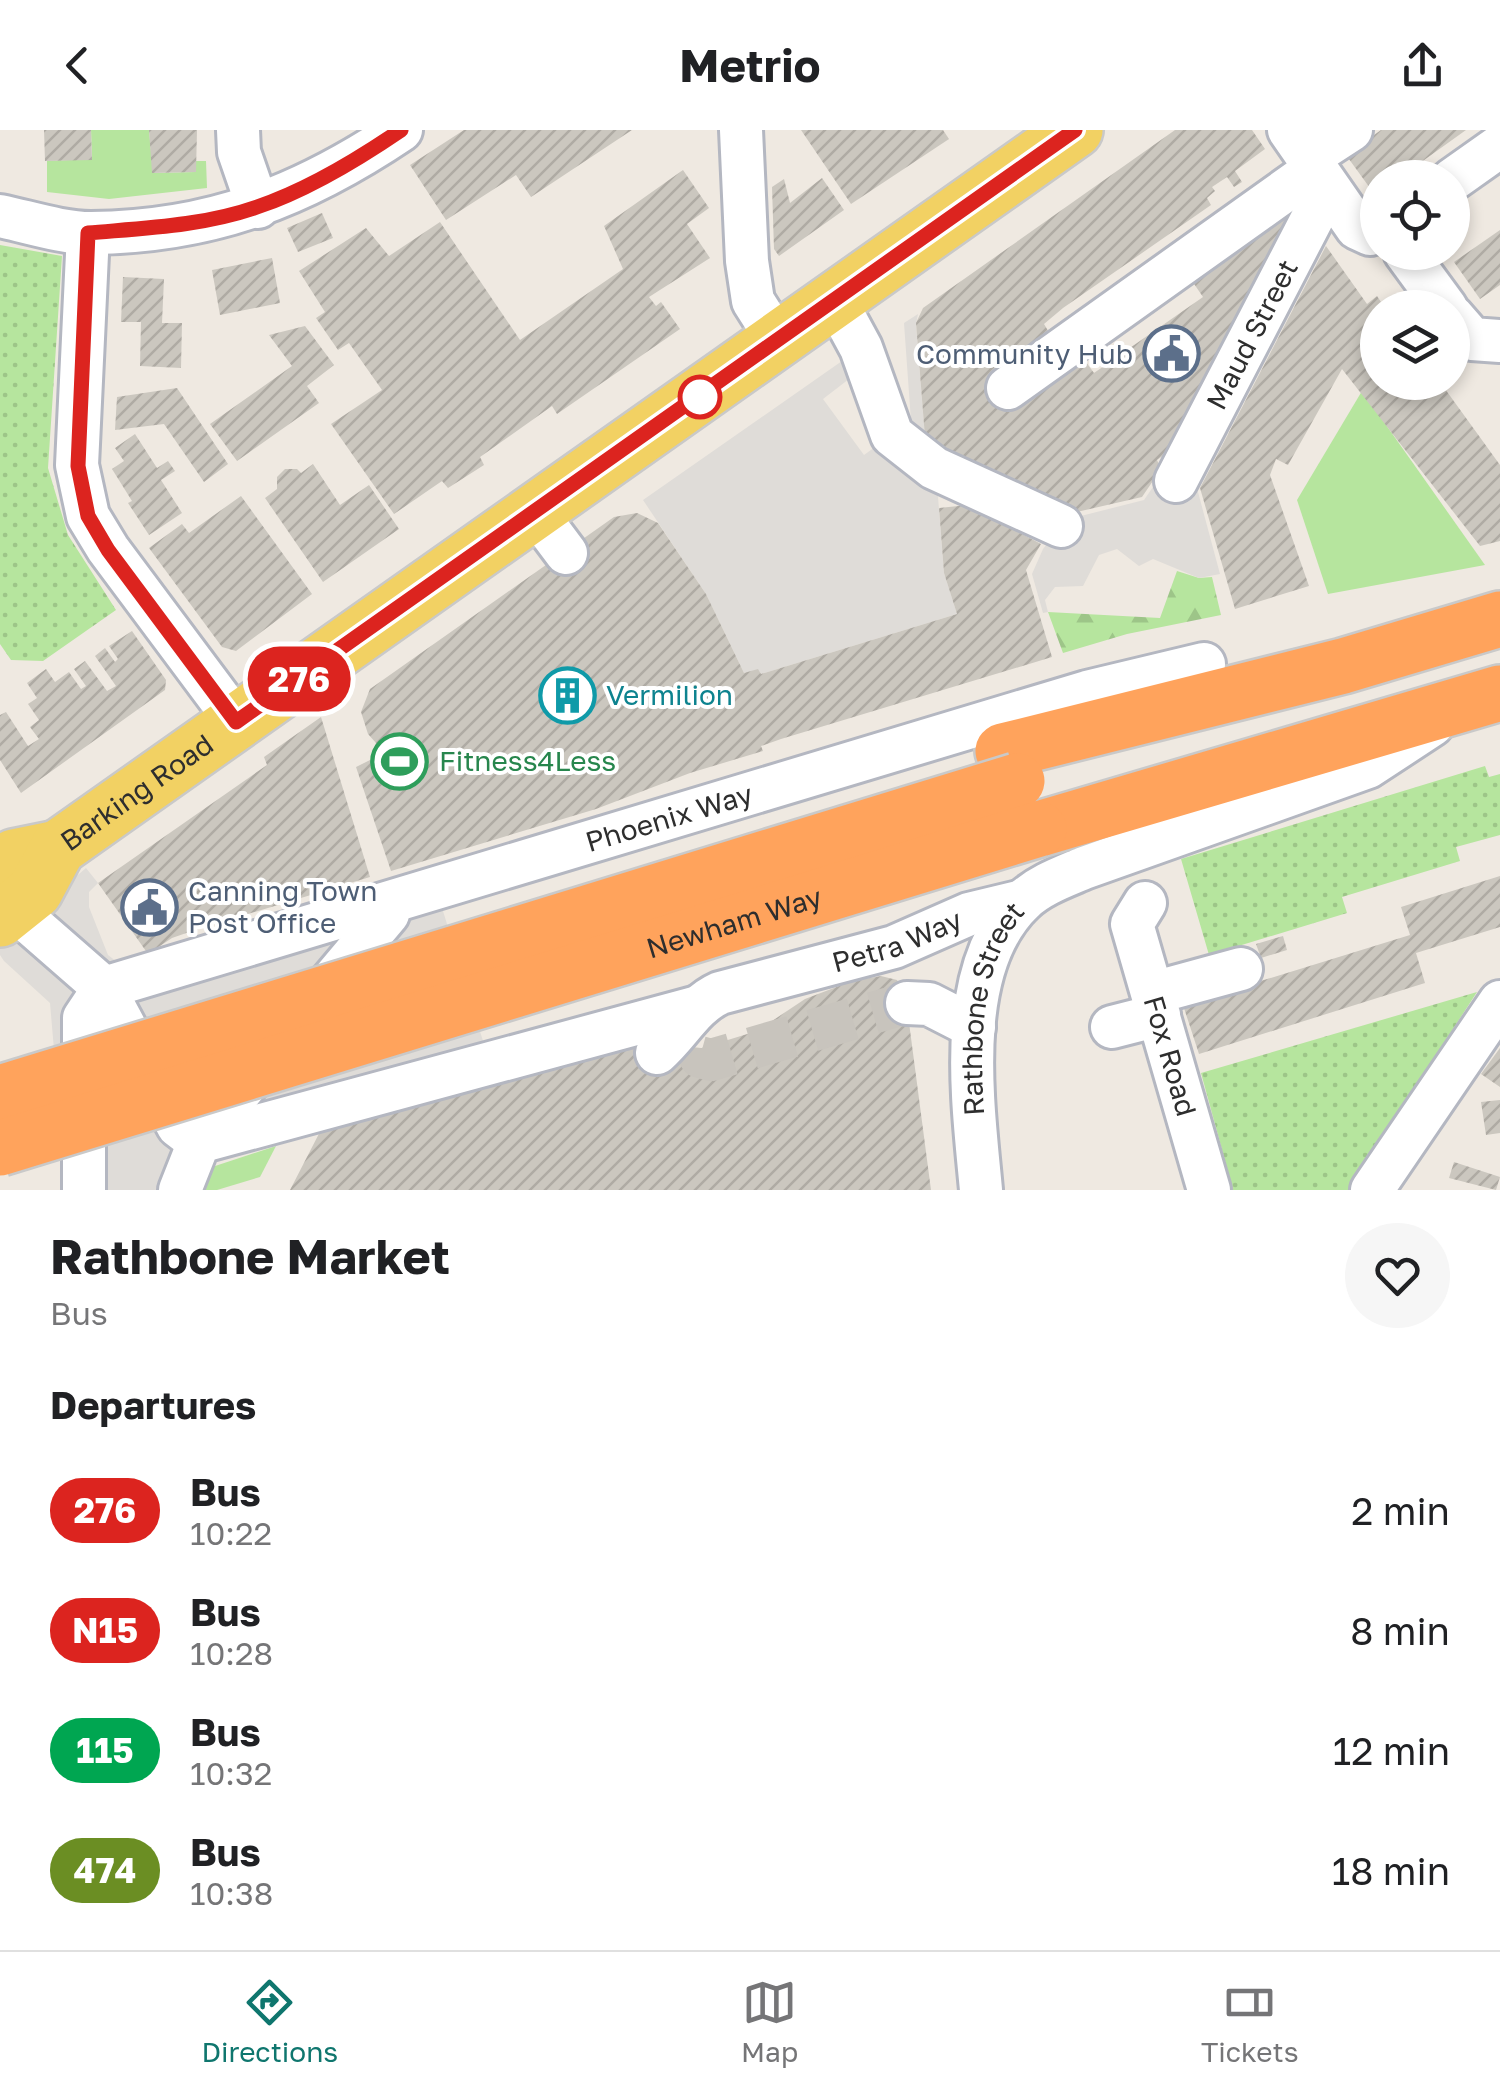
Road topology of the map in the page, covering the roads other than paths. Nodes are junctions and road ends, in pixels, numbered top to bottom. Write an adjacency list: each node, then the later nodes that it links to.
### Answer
1 (238, 130): 9 (street)
2 (401, 130): 9 (street)
3 (741, 130): 17 (street)
4 (1075, 130): 15 (main road, Barking Road)
5 (1351, 130): 7 (street)
6 (1500, 146): 8 (street)
7 (1310, 161): 11 (street); 19 (street); 20 (street, Maud Street)
8 (1470, 167)
9 (258, 207): 12 (street)
10 (0, 216): 12 (street)
11 (1360, 229)
12 (88, 233): 25 (street)
13 (1412, 270): 14 (street)
14 (1430, 290)
15 (836, 300): 17 (main road, Barking Road); 21 (street)
16 (1470, 337): 18 (street)
17 (777, 339): 25 (main road, Barking Road)
18 (1500, 341)
19 (1008, 388)
20 (1176, 482)
21 (1061, 526)
22 (1500, 619): 26 (highway, Newham Way)
23 (1204, 664): 31 (street, Phoenix Way)
24 (1485, 697): 26 (highway, Newham Way); 27 (street, Newham Way)
25 (236, 722): 28 (main road, Barking Road)
26 (1021, 790): 44 (highway, Newham Way); 45 (highway, Newham Way, bridge); 47 (highway, Newham Way); 49 (highway, Newham Way, bridge)
27 (1084, 868): 29 (street, Rathbone Street)
28 (16, 880): 34 (street)
29 (1023, 901): 32 (street, Petra Way); 35 (street, Rathbone Street)
30 (1138, 913): 38 (street, Fox Road)
31 (364, 937): 34 (street, Phoenix Way); 42 (street); 46 (street); 48 (street)
32 (894, 948): 35 (street); 41 (street, Petra Way)
33 (1242, 969): 38 (street)
34 (120, 982): 48 (street); 50 (street)
35 (979, 984): 39 (street, Rathbone Street)
36 (1500, 1002): 54 (street)
37 (906, 1003): 39 (street)
38 (1156, 1004): 40 (street); 53 (street, Fox Road)
39 (974, 1027): 52 (street, Rathbone Street)
40 (1112, 1027)
41 (699, 1028): 43 (street); 46 (street)
42 (482, 1035)
43 (657, 1054)
44 (0, 1063)
45 (0, 1093)
46 (316, 1111): 48 (street)
47 (0, 1116)
48 (199, 1142): 51 (street)
49 (0, 1148)
50 (85, 1189)
51 (180, 1190)
52 (980, 1190)
53 (1209, 1190)
54 (1372, 1190)

